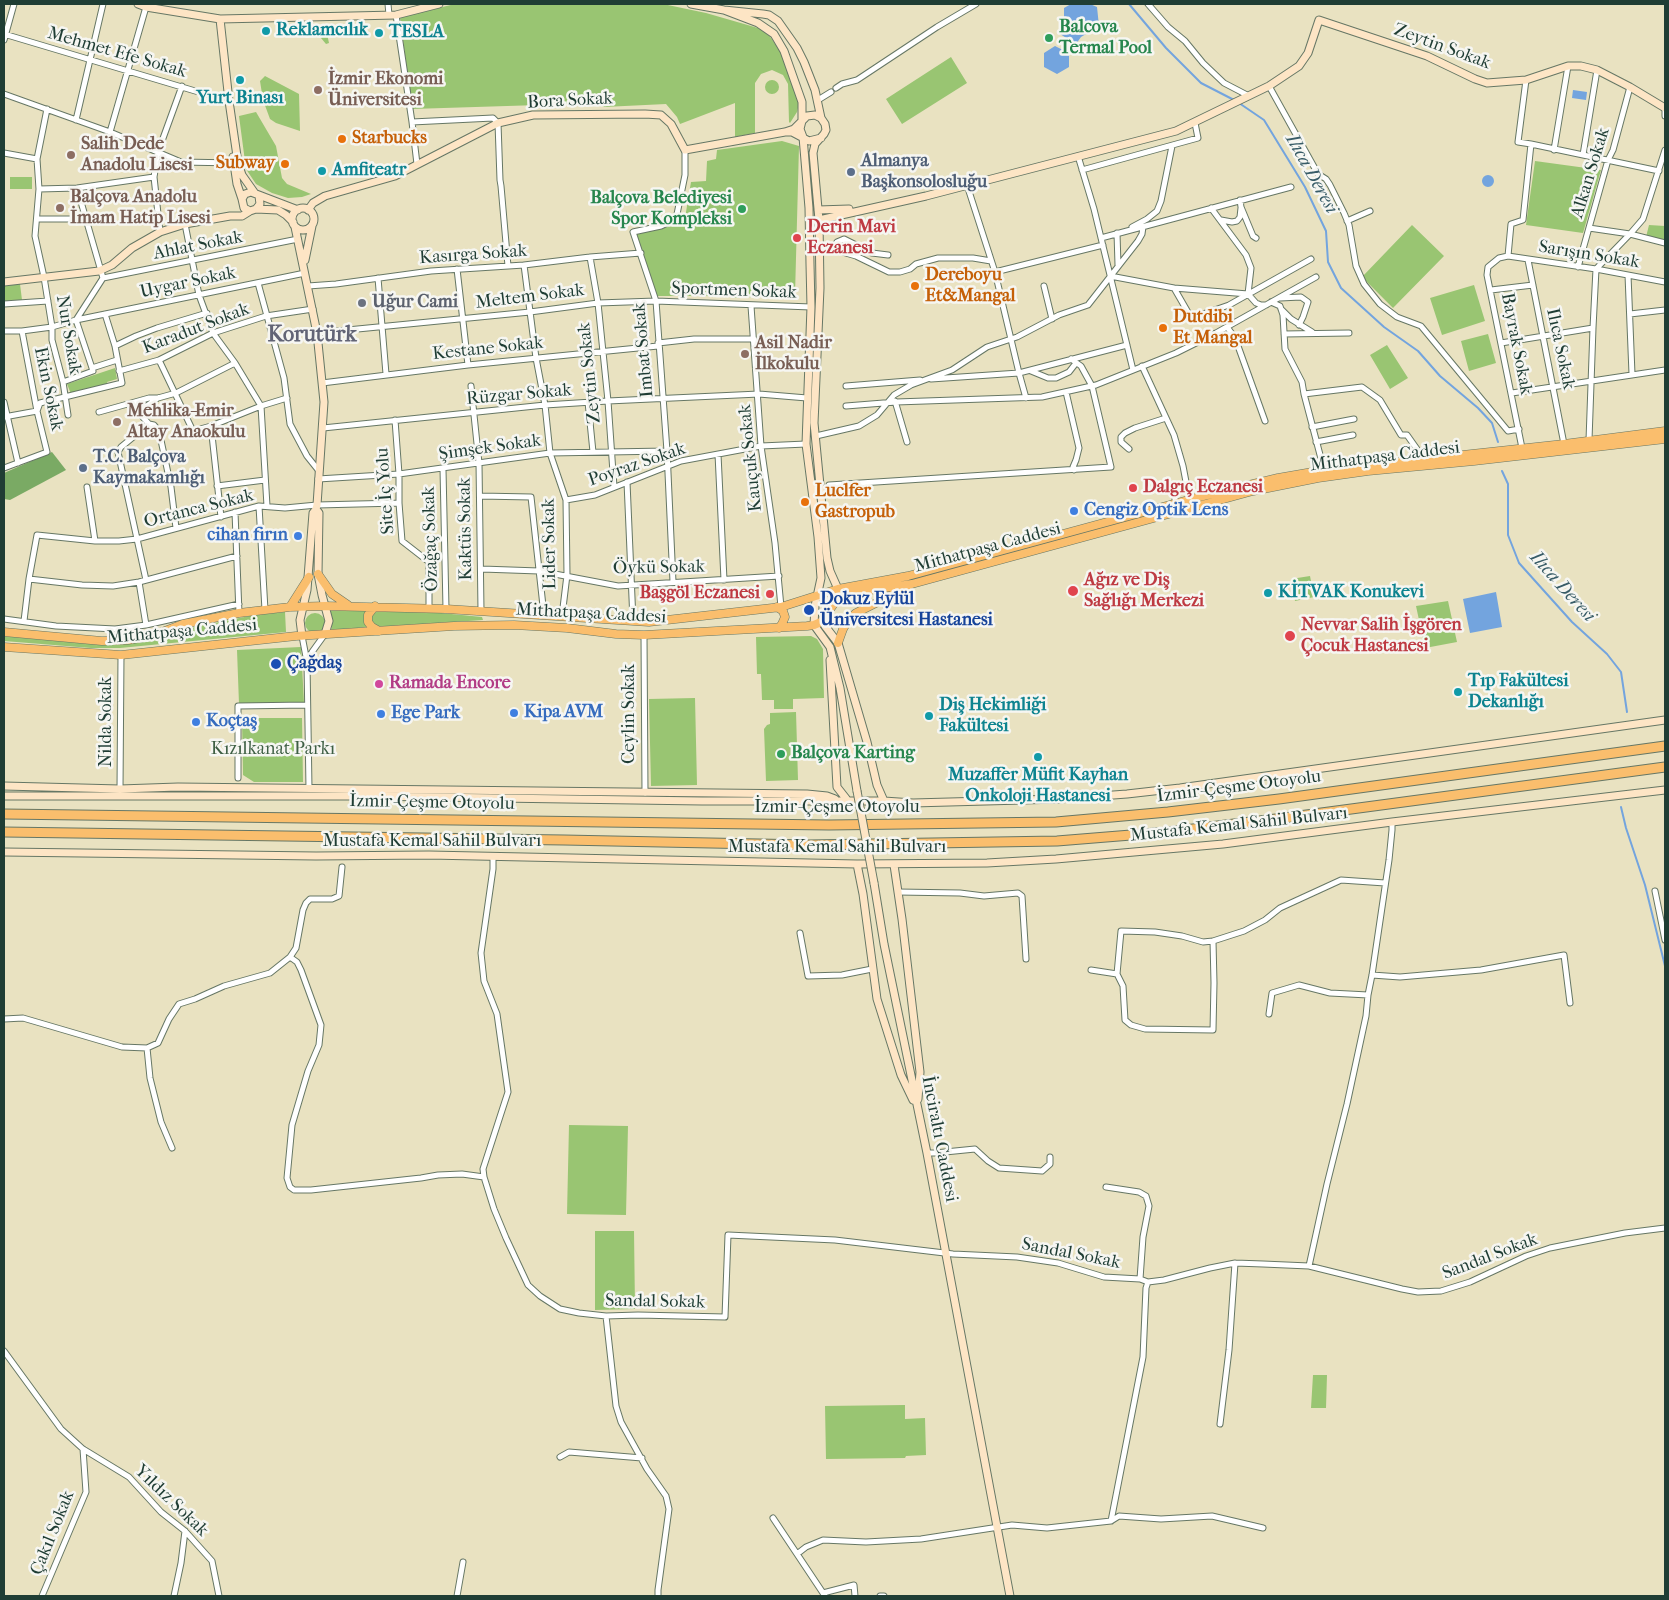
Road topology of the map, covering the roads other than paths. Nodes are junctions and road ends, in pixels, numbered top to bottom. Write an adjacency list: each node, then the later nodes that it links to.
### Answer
1 (14, 4): 13 (street)
2 (104, 4): 14 (street)
3 (138, 4): 9 (main road)
4 (388, 4): 11 (street)
5 (439, 4): 11 (main road)
6 (691, 4): 10 (main road)
7 (976, 4): 22 (street)
8 (1148, 4): 25 (street)
9 (146, 6): 12 (main road); 16 (street)
10 (724, 10): 27 (main road); 33 (main road)
11 (393, 15): 12 (main road); 34 (street)
12 (220, 18): 52 (main road)
13 (4, 36): 14 (street, Mehmet Efe Sokak)
14 (90, 60): 16 (street, Mehmet Efe Sokak); 32 (street)
15 (1568, 66): 17 (main road, Zeytin Sokak); 18 (main road, Zeytin Sokak); 44 (street)
16 (128, 70): 19 (street, Mehmet Efe Sokak); 37 (street)
17 (1597, 70): 21 (main road, Zeytin Sokak); 48 (street)
18 (1526, 80): 20 (main road, Zeytin Sokak); 41 (street)
19 (182, 86): 26 (street, Mehmet Efe Sokak); 46 (street)
20 (1269, 86): 25 (main road); 79 (street)
21 (1630, 86): 28 (main road, Zeytin Sokak); 51 (street, Alkan Sokak)
22 (836, 88)
23 (831, 92): 27 (street)
24 (4, 94): 29 (street)
25 (1248, 97): 36 (main road)
26 (222, 99)
27 (818, 100): 31 (main road)
28 (1665, 108): 30 (street)
29 (47, 109): 32 (street); 50 (street, Nur Sokak)
30 (1665, 116)
31 (821, 118): 33 (main road); 40 (main road)
32 (76, 120): 37 (street)
33 (802, 121): 38 (main road); 39 (main road)
34 (412, 122): 35 (street); 54 (street)
35 (498, 123): 43 (main road, Bora Sokak); 54 (main road, Bora Sokak); 106 (street)
36 (1195, 123): 42 (street); 49 (main road)
37 (110, 132): 46 (street)
38 (785, 132): 39 (main road); 43 (main road)
39 (803, 137): 40 (main road); 65 (main road)
40 (821, 138): 72 (main road)
41 (1531, 144): 44 (street); 98 (street)
42 (1172, 146): 55 (street); 86 (street)
43 (685, 150): 96 (street, Imbat Sokak)
44 (1554, 150): 48 (street)
45 (1665, 150): 53 (street)
46 (158, 152): 52 (street); 57 (street)
47 (4, 153): 50 (street)
48 (1583, 155): 51 (street)
49 (1078, 156): 55 (street); 58 (main road)
50 (37, 159): 61 (street, Nur Sokak)
51 (1608, 160): 56 (street); 84 (street, Alkan Sokak)
52 (235, 163): 62 (main road); 64 (main road)
53 (1664, 163): 56 (street)
54 (417, 164): 71 (main road, Bora Sokak)
55 (1082, 170): 89 (street)
56 (1658, 171): 88 (street)
57 (154, 177): 60 (street); 85 (street)
58 (967, 185): 68 (main road); 103 (street)
59 (1291, 187): 63 (street)
60 (77, 188): 61 (street); 76 (street)
61 (39, 189): 75 (street, Nur Sokak)
62 (256, 194): 64 (main road); 69 (main road); 70 (main road)
63 (1240, 200): 66 (street); 67 (street)
64 (242, 202): 69 (main road); 74 (main road)
65 (809, 208): 77 (main road); 138 (main road)
66 (1211, 208): 78 (street); 83 (street)
67 (1241, 208): 78 (street); 90 (street)
68 (867, 209): 72 (main road); 77 (main road)
69 (253, 210): 74 (main road); 81 (main road)
70 (298, 210): 71 (main road); 81 (main road)
71 (308, 210): 82 (main road)
72 (818, 210): 77 (main road)
73 (1370, 211): 79 (street)
74 (230, 216): 80 (main road)
75 (37, 218): 76 (street); 117 (street, Nur Sokak)
76 (85, 219): 111 (street)
77 (818, 220): 94 (main road)
78 (1220, 220): 129 (street)
79 (1347, 221): 226 (street)
80 (185, 224): 85 (main road); 102 (street)
81 (294, 224): 82 (main road); 91 (main road)
82 (312, 226): 113 (main road)
83 (1142, 227): 86 (street); 107 (street)
84 (1589, 228): 88 (street); 108 (street, Alkan Sokak)
85 (160, 232): 104 (main road)
86 (1124, 232): 87 (street)
87 (1117, 233): 89 (street); 107 (street)
88 (1630, 234): 92 (street); 109 (street)
89 (1101, 238): 93 (street)
90 (1256, 238)
91 (298, 239): 102 (street, Ahlat Sokak); 113 (main road)
92 (1665, 243)
93 (1103, 245): 112 (street); 116 (street)
94 (819, 250): 95 (street); 229 (main road)
95 (831, 250): 97 (street); 103 (street)
96 (641, 253): 99 (street, Kasırga Sokak); 133 (street, Imbat Sokak)
97 (888, 255)
98 (1508, 256): 101 (street, Sarışın Sokak); 128 (street, Bayrak Sokak)
99 (590, 257): 105 (street, Kasırga Sokak); 134 (street, Zeytin Sokak)
100 (1311, 259): 129 (street)
101 (1528, 260): 108 (street, Sarışın Sokak); 124 (street, Ilıca Sokak)
102 (194, 261): 115 (street, Ahlat Sokak); 130 (street)
103 (991, 261): 112 (street)
104 (112, 265): 111 (main road); 115 (street)
105 (524, 265): 106 (street, Kasırga Sokak); 142 (street, Lider Sokak)
106 (508, 266): 110 (street, Kasırga Sokak)
107 (1118, 266): 116 (street)
108 (1578, 267): 109 (street, Sarışın Sokak)
109 (1596, 268): 114 (street, Sarışın Sokak); 154 (street)
110 (458, 269): 120 (street, Kasırga Sokak); 147 (street)
111 (100, 270): 117 (main road); 119 (street)
112 (995, 272): 164 (street)
113 (305, 273): 123 (street, Uygar Sokak); 125 (main road)
114 (1628, 275): 122 (street, Sarışın Sokak); 145 (street)
115 (116, 276): 119 (street, Ahlat Sokak)
116 (1110, 276): 127 (street); 148 (street); 167 (street)
117 (44, 277): 121 (main road); 132 (street, Nur Sokak)
118 (1316, 277): 131 (street)
119 (103, 278): 149 (street)
120 (378, 278): 125 (street, Kasırga Sokak); 152 (street)
121 (4, 282)
122 (1665, 282)
123 (258, 283): 130 (street, Uygar Sokak); 146 (street)
124 (1533, 285): 128 (street); 162 (street, Ilıca Sokak)
125 (308, 286): 139 (main road)
126 (1044, 286): 148 (street)
127 (1174, 288): 129 (street); 129 (street)
128 (1491, 290): 165 (street, Bayrak Sokak)
129 (1248, 294): 135 (street)
130 (199, 295): 143 (street); 144 (street, Uygar Sokak)
131 (1277, 299): 135 (street); 150 (street)
132 (48, 301): 136 (street); 151 (street, Nur Sokak)
133 (656, 302): 134 (street, Meltem Sokak); 137 (street, Sportmen Sokak); 166 (street, Imbat Sokak)
134 (598, 303): 142 (street, Meltem Sokak); 169 (street, Zeytin Sokak)
135 (1269, 303): 140 (street); 153 (street)
136 (4, 304)
137 (751, 306): 138 (street, Sportmen Sokak); 163 (street, Kauçuk Sokak)
138 (811, 308): 203 (main road)
139 (313, 309): 146 (street, Karadut Sokak); 158 (main road)
140 (1281, 309): 150 (street); 161 (street)
141 (1665, 310): 145 (street)
142 (530, 312): 147 (street, Meltem Sokak); 170 (street, Lider Sokak)
143 (206, 313): 157 (street); 168 (street)
144 (105, 314): 149 (street, Uygar Sokak); 168 (street)
145 (1630, 314): 184 (street)
146 (266, 316): 157 (street, Karadut Sokak); 201 (street)
147 (462, 318): 152 (street, Meltem Sokak); 175 (street)
148 (1052, 319): 164 (street)
149 (76, 320): 151 (street, Uygar Sokak); 177 (street)
150 (1299, 325): 159 (street)
151 (52, 326): 156 (street, Uygar Sokak); 187 (street, Nur Sokak)
152 (381, 327): 158 (street, Meltem Sokak); 183 (street)
153 (1227, 327): 176 (street); 221 (street)
154 (1593, 328): 162 (street); 186 (street)
155 (4, 331): 156 (street, Uygar Sokak)
156 (22, 331): 213 (street, Ekin Sokak)
157 (213, 333): 172 (street, Karadut Sokak); 174 (street)
158 (317, 333): 188 (main road)
159 (1314, 333): 160 (street); 161 (street)
160 (1349, 333)
161 (1284, 334): 196 (street)
162 (1544, 336): 165 (street); 192 (street, Ilıca Sokak)
163 (754, 339): 166 (street, Kestane Sokak); 195 (street, Kauçuk Sokak)
164 (1010, 339): 182 (street); 185 (street)
165 (1501, 343): 197 (street, Bayrak Sokak)
166 (658, 345): 169 (street, Kestane Sokak); 202 (street, Imbat Sokak)
167 (1127, 345): 173 (street); 179 (street)
168 (115, 346): 171 (street)
169 (603, 350): 170 (street, Kestane Sokak); 205 (street, Zeytin Sokak)
170 (536, 358): 175 (street, Kestane Sokak); 211 (street, Lider Sokak)
171 (117, 360): 177 (street); 181 (street)
172 (159, 360): 181 (street, Karadut Sokak); 194 (street)
173 (1074, 361): 178 (street); 178 (street); 191 (street)
174 (235, 363): 194 (street); 210 (street)
175 (468, 365): 183 (street, Kestane Sokak)
176 (1142, 366): 179 (street); 218 (street)
177 (92, 368): 187 (street)
178 (1030, 370): 182 (street)
179 (1133, 370): 191 (street)
180 (1665, 370): 184 (street)
181 (119, 371): 199 (street)
182 (1019, 373): 185 (street); 204 (street)
183 (386, 374): 188 (street, Kestane Sokak)
184 (1632, 374): 186 (street)
185 (924, 380): 190 (street); 198 (street)
186 (1591, 380): 192 (street); 231 (street)
187 (63, 382): 199 (street, Nur Sokak)
188 (322, 383): 225 (main road)
189 (471, 386): 215 (street, Kaktüs Sokak)
190 (846, 386)
191 (1092, 386): 193 (street); 250 (street)
192 (1554, 387): 197 (street); 235 (street, Ilıca Sokak)
193 (1066, 392): 204 (street); 250 (street)
194 (176, 393): 200 (street); 223 (street)
195 (759, 394): 202 (street, Rüzgar Sokak); 203 (street, Rüzgar Sokak); 236 (street, Kauçuk Sokak)
196 (1304, 394): 224 (street); 244 (street)
197 (1512, 394): 226 (street, Bayrak Sokak)
198 (894, 395): 208 (street); 209 (street)
199 (65, 397): 213 (street); 216 (street, Nur Sokak)
200 (158, 398): 214 (street); 222 (street)
201 (287, 398): 210 (street); 253 (street)
202 (663, 398): 205 (street, Rüzgar Sokak); 239 (street, Imbat Sokak)
203 (807, 398): 234 (main road)
204 (1026, 398): 208 (street)
205 (608, 401): 207 (street, Rüzgar Sokak); 241 (street, Zeytin Sokak)
206 (4, 402): 217 (street)
207 (588, 402): 211 (street, Rüzgar Sokak); 240 (street)
208 (896, 402): 209 (street); 232 (street)
209 (887, 403): 212 (street); 229 (street)
210 (261, 406): 223 (street); 254 (street)
211 (545, 406): 215 (street, Rüzgar Sokak); 242 (street, Lider Sokak)
212 (846, 406)
213 (37, 411): 217 (street); 245 (street, Ekin Sokak)
214 (98, 412)
215 (474, 413): 219 (street, Rüzgar Sokak); 246 (street, Kaktüs Sokak)
216 (68, 415)
217 (6, 417): 245 (street)
218 (1166, 418): 238 (street); 260 (street)
219 (395, 420): 225 (street, Rüzgar Sokak); 252 (street, Site İç Yolu)
220 (1354, 420): 224 (street)
221 (1265, 421)
222 (149, 424): 271 (street); 272 (street)
223 (211, 426): 257 (street)
224 (1312, 427): 233 (street)
225 (323, 428): 253 (main road)
226 (1519, 429): 237 (street, Bayrak Sokak)
227 (1665, 431): 231 (main road, Mithatpaşa Caddesi)
228 (1352, 435): 233 (street)
229 (816, 436): 289 (main road)
230 (1665, 439): 287 (main road, Mithatpaşa Caddesi)
231 (1589, 440): 235 (main road, Mithatpaşa Caddesi)
232 (907, 442)
233 (1316, 442): 251 (street)
234 (806, 444): 236 (street, Poyraz Sokak); 290 (main road)
235 (1564, 444): 237 (main road, Mithatpaşa Caddesi)
236 (761, 446): 243 (street, Poyraz Sokak); 280 (street, Kauçuk Sokak)
237 (1522, 448): 244 (main road, Mithatpaşa Caddesi)
238 (1129, 449)
239 (667, 451): 241 (street, Şimşek Sokak); 247 (street, Imbat Sokak)
240 (592, 452): 241 (street, Şimşek Sokak); 242 (street, Şimşek Sokak)
241 (612, 452): 259 (street, Zeytin Sokak)
242 (550, 453): 246 (street, Şimşek Sokak); 262 (street, Lider Sokak)
243 (718, 454): 247 (street, Poyraz Sokak); 284 (street)
244 (1424, 459): 251 (main road, Mithatpaşa Caddesi)
245 (18, 463): 248 (street)
246 (479, 463): 249 (street, Şimşek Sokak); 261 (street, Kaktüs Sokak)
247 (667, 466): 255 (street, Poyraz Sokak); 286 (street, Imbat Sokak)
248 (4, 468)
249 (443, 468): 252 (street, Şimşek Sokak); 299 (street, Özağaç Sokak)
250 (1074, 470): 256 (street)
251 (1324, 470): 263 (main road, Mithatpaşa Caddesi)
252 (399, 474): 253 (street, Şimşek Sokak); 264 (street, Site İç Yolu)
253 (318, 475): 268 (main road)
254 (265, 480): 257 (street); 267 (street)
255 (627, 482): 259 (street, Poyraz Sokak); 288 (street)
256 (829, 485)
257 (217, 486): 270 (street)
258 (87, 487): 273 (street)
259 (614, 487): 262 (street, Poyraz Sokak)
260 (1187, 487): 263 (street); 265 (street)
261 (480, 496): 275 (street, Kaktüs Sokak); 276 (street)
262 (566, 500): 278 (street, Lider Sokak)
263 (1189, 500): 265 (main road, Mithatpaşa Caddesi)
264 (399, 503): 268 (street, Ortanca Sokak); 298 (street, Site İç Yolu)
265 (1175, 503): 281 (main road, Mithatpaşa Caddesi)
266 (259, 506): 267 (street, Ortanca Sokak); 269 (street, Ortanca Sokak); 300 (street)
267 (267, 506): 268 (street, Ortanca Sokak)
268 (316, 507): 277 (main road); 279 (main road)
269 (235, 512): 270 (street, Ortanca Sokak); 274 (street)
270 (221, 517): 271 (street, Ortanca Sokak)
271 (176, 528): 272 (street, Ortanca Sokak)
272 (137, 539): 273 (street, Ortanca Sokak); 283 (street)
273 (94, 540): 282 (street, Ortanca Sokak)
274 (237, 556): 283 (street); 291 (street)
275 (482, 570): 276 (street, Öykü Sokak); 301 (street, Kaktüs Sokak)
276 (539, 572): 278 (street, Öykü Sokak); 303 (street)
277 (318, 574): 292 (main road); 293 (main road)
278 (567, 575): 288 (street, Öykü Sokak); 304 (street, Lider Sokak)
279 (309, 576): 295 (main road); 296 (main road)
280 (779, 576): 284 (street, Öykü Sokak); 297 (street, Kauçuk Sokak)
281 (908, 576): 287 (main road); 289 (main road, Mithatpaşa Caddesi)
282 (29, 579): 285 (street); 307 (street)
283 (146, 580): 285 (street)
284 (724, 580): 286 (street, Öykü Sokak)
285 (139, 582): 309 (street)
286 (673, 582): 288 (street, Öykü Sokak)
287 (912, 584): 305 (main road, Mithatpaşa Caddesi); 317 (main road)
288 (631, 586): 308 (street)
289 (838, 589): 290 (main road, Mithatpaşa Caddesi); 305 (main road)
290 (817, 596): 297 (main road, Mithatpaşa Caddesi); 310 (main road)
291 (239, 604): 302 (street); 309 (street)
292 (325, 606): 293 (main road, Mithatpaşa Caddesi); 296 (main road, Mithatpaşa Caddesi); 314 (main road)
293 (349, 606): 294 (main road, Mithatpaşa Caddesi)
294 (375, 606): 298 (main road, Mithatpaşa Caddesi); 312 (main road)
295 (290, 607): 296 (main road, Mithatpaşa Caddesi); 300 (main road, Mithatpaşa Caddesi)
296 (303, 607): 316 (main road)
297 (779, 607): 308 (main road, Mithatpaşa Caddesi); 311 (main road)
298 (429, 608): 299 (main road, Mithatpaşa Caddesi)
299 (446, 609): 301 (main road, Mithatpaşa Caddesi)
300 (265, 610): 302 (main road, Mithatpaşa Caddesi)
301 (481, 612): 303 (main road, Mithatpaşa Caddesi)
302 (239, 613): 313 (main road, Mithatpaşa Caddesi)
303 (544, 615): 304 (main road, Mithatpaşa Caddesi)
304 (562, 616): 308 (main road, Mithatpaşa Caddesi)
305 (824, 618): 310 (main road, Mithatpaşa Caddesi); 317 (main road)
306 (4, 619): 307 (street)
307 (24, 621): 309 (street)
308 (633, 622)
309 (146, 625)
310 (814, 625): 311 (main road, Mithatpaşa Caddesi); 319 (main road)
311 (779, 628): 315 (main road, Mithatpaşa Caddesi)
312 (380, 631): 314 (main road, Mithatpaşa Caddesi); 315 (main road, Mithatpaşa Caddesi)
313 (4, 632)
314 (325, 634): 316 (main road, Mithatpaşa Caddesi); 321 (street)
315 (644, 635): 333 (street, Ceylin Sokak)
316 (302, 636): 320 (main road, Mithatpaşa Caddesi); 321 (street)
317 (839, 644): 322 (main road); 337 (main road)
318 (4, 647): 320 (main road, Mithatpaşa Caddesi)
319 (830, 647): 322 (main road); 329 (main road)
320 (121, 655): 331 (street, Nilda Sokak)
321 (306, 662): 323 (street)
322 (840, 688): 363 (main road, İnciraltı Caddesi, bridge)
323 (307, 705): 327 (street); 330 (street)
324 (1665, 720): 337 (main road)
325 (1665, 746): 338 (highway, İzmir-Çeşme Otoyolu)
326 (1665, 767): 340 (highway, İzmir-Çeşme Otoyolu)
327 (238, 778)
328 (4, 786): 331 (main road)
329 (837, 787): 335 (main road); 336 (main road)
330 (308, 788): 331 (main road); 333 (main road)
331 (120, 789)
332 (1665, 790): 339 (main road, Mustafa Kemal Sahil Bulvarı)
333 (645, 793): 335 (main road)
334 (4, 796): 336 (main road)
335 (827, 796): 336 (main road)
336 (844, 801): 337 (main road)
337 (884, 801)
338 (4, 814)
339 (1392, 822): 344 (main road, Mustafa Kemal Sahil Bulvarı); 346 (street)
340 (4, 832)
341 (4, 852): 342 (main road, Mustafa Kemal Sahil Bulvarı)
342 (493, 856): 343 (main road, Mustafa Kemal Sahil Bulvarı); 367 (street, Sandal Sokak)
343 (857, 864): 344 (main road, Mustafa Kemal Sahil Bulvarı); 354 (main road)
344 (894, 865): 348 (main road)
345 (342, 867): 352 (street)
346 (1385, 883): 351 (street); 357 (street)
347 (1655, 890): 350 (street)
348 (898, 892): 353 (street); 363 (main road)
349 (800, 934): 354 (street)
350 (1665, 940)
351 (1213, 941): 356 (street); 356 (street)
352 (290, 956): 362 (street); 367 (street)
353 (1026, 959)
354 (872, 969): 363 (main road)
355 (1091, 970): 356 (street)
356 (1117, 974)
357 (1372, 975): 358 (street); 359 (street)
358 (1368, 995): 360 (street); 372 (street)
359 (1570, 1003)
360 (1269, 1014)
361 (4, 1019): 362 (street)
362 (147, 1048): 364 (street)
363 (918, 1110): 365 (main road, İnciraltı Caddesi)
364 (172, 1148)
365 (927, 1152): 366 (street); 370 (main road, İnciraltı Caddesi)
366 (1050, 1157)
367 (484, 1177): 375 (street, Sandal Sokak)
368 (1106, 1187): 373 (street)
369 (1665, 1228): 372 (street, Sandal Sokak)
370 (944, 1252): 373 (street, Sandal Sokak); 375 (street, Sandal Sokak); 383 (main road, İnciraltı Caddesi)
371 (1235, 1263): 372 (street, Sandal Sokak); 374 (street, Sandal Sokak); 377 (street)
372 (1309, 1266)
373 (1140, 1279): 374 (street, Sandal Sokak)
374 (1148, 1282): 382 (street)
375 (606, 1316): 380 (street)
376 (4, 1351): 378 (street, Yıldız Sokak)
377 (1220, 1424)
378 (83, 1448): 385 (street, Yıldız Sokak); 389 (street, Çakıl Sokak)
379 (560, 1457): 380 (street)
380 (642, 1458): 393 (street)
381 (773, 1518): 386 (street)
382 (1112, 1521): 383 (street); 384 (street)
383 (997, 1526): 386 (street); 397 (main road, İnciraltı Caddesi)
384 (1263, 1528)
385 (185, 1531): 390 (street); 391 (street, Yıldız Sokak)
386 (797, 1554): 388 (street)
387 (463, 1562): 392 (street)
388 (824, 1595): 394 (street)
389 (42, 1596)
390 (174, 1596)
391 (219, 1596)
392 (457, 1596)
393 (658, 1596)
394 (855, 1596)
395 (880, 1596): 396 (street)
396 (884, 1596)
397 (1010, 1596)

